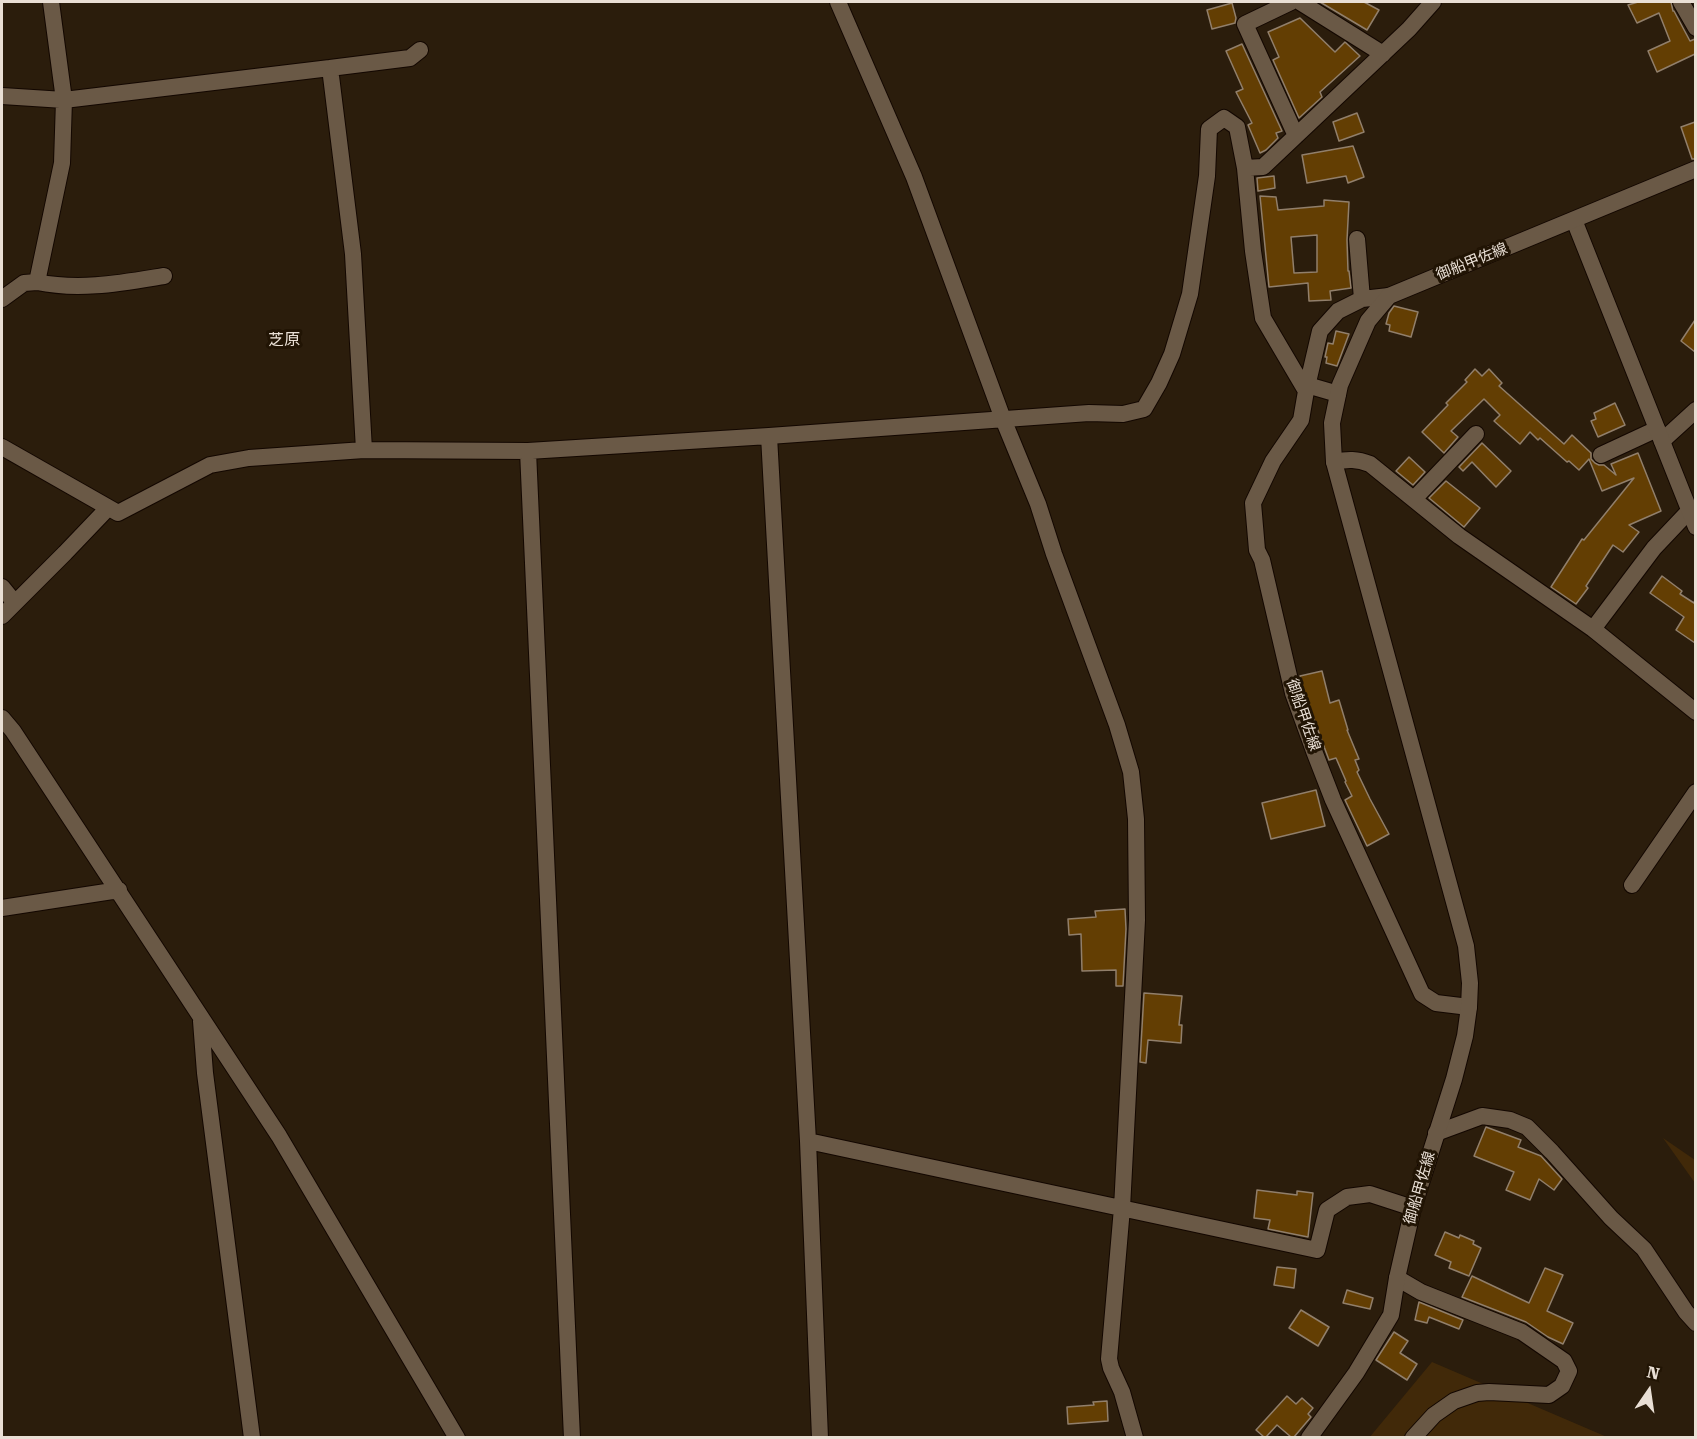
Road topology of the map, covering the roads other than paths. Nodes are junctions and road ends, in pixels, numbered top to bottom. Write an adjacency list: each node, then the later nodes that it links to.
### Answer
1 (51, 2): 12 (street)
2 (838, 2): 26 (street)
3 (1291, 2): 13 (street)
4 (1300, 2): 9 (street)
5 (1433, 2): 9 (street)
6 (1681, 2): 7 (street)
7 (1695, 28)
8 (415, 54): 10 (street)
9 (1383, 54): 13 (street)
10 (330, 68): 12 (street); 31 (street)
11 (2, 96): 12 (street)
12 (64, 100): 19 (street)
13 (1296, 136): 14 (street)
14 (1245, 168): 23 (street); 26 (street)
15 (1695, 169): 16 (street, 御船甲佐線)
16 (1574, 220): 20 (street, 御船甲佐線); 28 (street)
17 (1357, 239): 21 (street)
18 (164, 276): 19 (street)
19 (37, 282): 22 (street)
20 (1389, 296): 21 (street, 御船甲佐線); 24 (street)
21 (1362, 298): 23 (street, 御船甲佐線)
22 (2, 299)
23 (1306, 388): 24 (street); 49 (street, 御船甲佐線)
24 (1338, 394): 34 (street)
25 (1695, 410): 28 (street)
26 (1003, 419): 29 (street); 53 (street)
27 (1476, 434): 35 (street)
28 (1659, 435): 33 (street); 37 (street)
29 (769, 436): 32 (street); 52 (street)
30 (2, 447): 36 (street)
31 (364, 450): 32 (street); 36 (street)
32 (528, 451): 59 (street)
33 (1601, 455)
34 (1334, 462): 35 (street); 49 (street)
35 (1414, 499): 42 (street)
36 (108, 508): 40 (street)
37 (1689, 511): 38 (street); 42 (street)
38 (1695, 527)
39 (2, 587): 40 (street)
40 (15, 603): 41 (street)
41 (2, 616)
42 (1593, 629): 43 (street)
43 (1695, 712)
44 (2, 718): 47 (street)
45 (1695, 792): 46 (street)
46 (1632, 885)
47 (119, 890): 48 (street); 50 (street)
48 (2, 908)
49 (1469, 1007): 51 (street, 御船甲佐線)
50 (201, 1017): 57 (street); 58 (street)
51 (1436, 1132): 54 (street, 御船甲佐線); 56 (street)
52 (808, 1141): 53 (street); 60 (street)
53 (1122, 1208): 54 (street); 61 (street)
54 (1413, 1208): 55 (street, 御船甲佐線)
55 (1397, 1278): 62 (street, 御船甲佐線); 63 (street)
56 (1695, 1323)
57 (252, 1437)
58 (457, 1437)
59 (572, 1437)
60 (820, 1437)
61 (1135, 1437)
62 (1309, 1437)
63 (1413, 1437)

